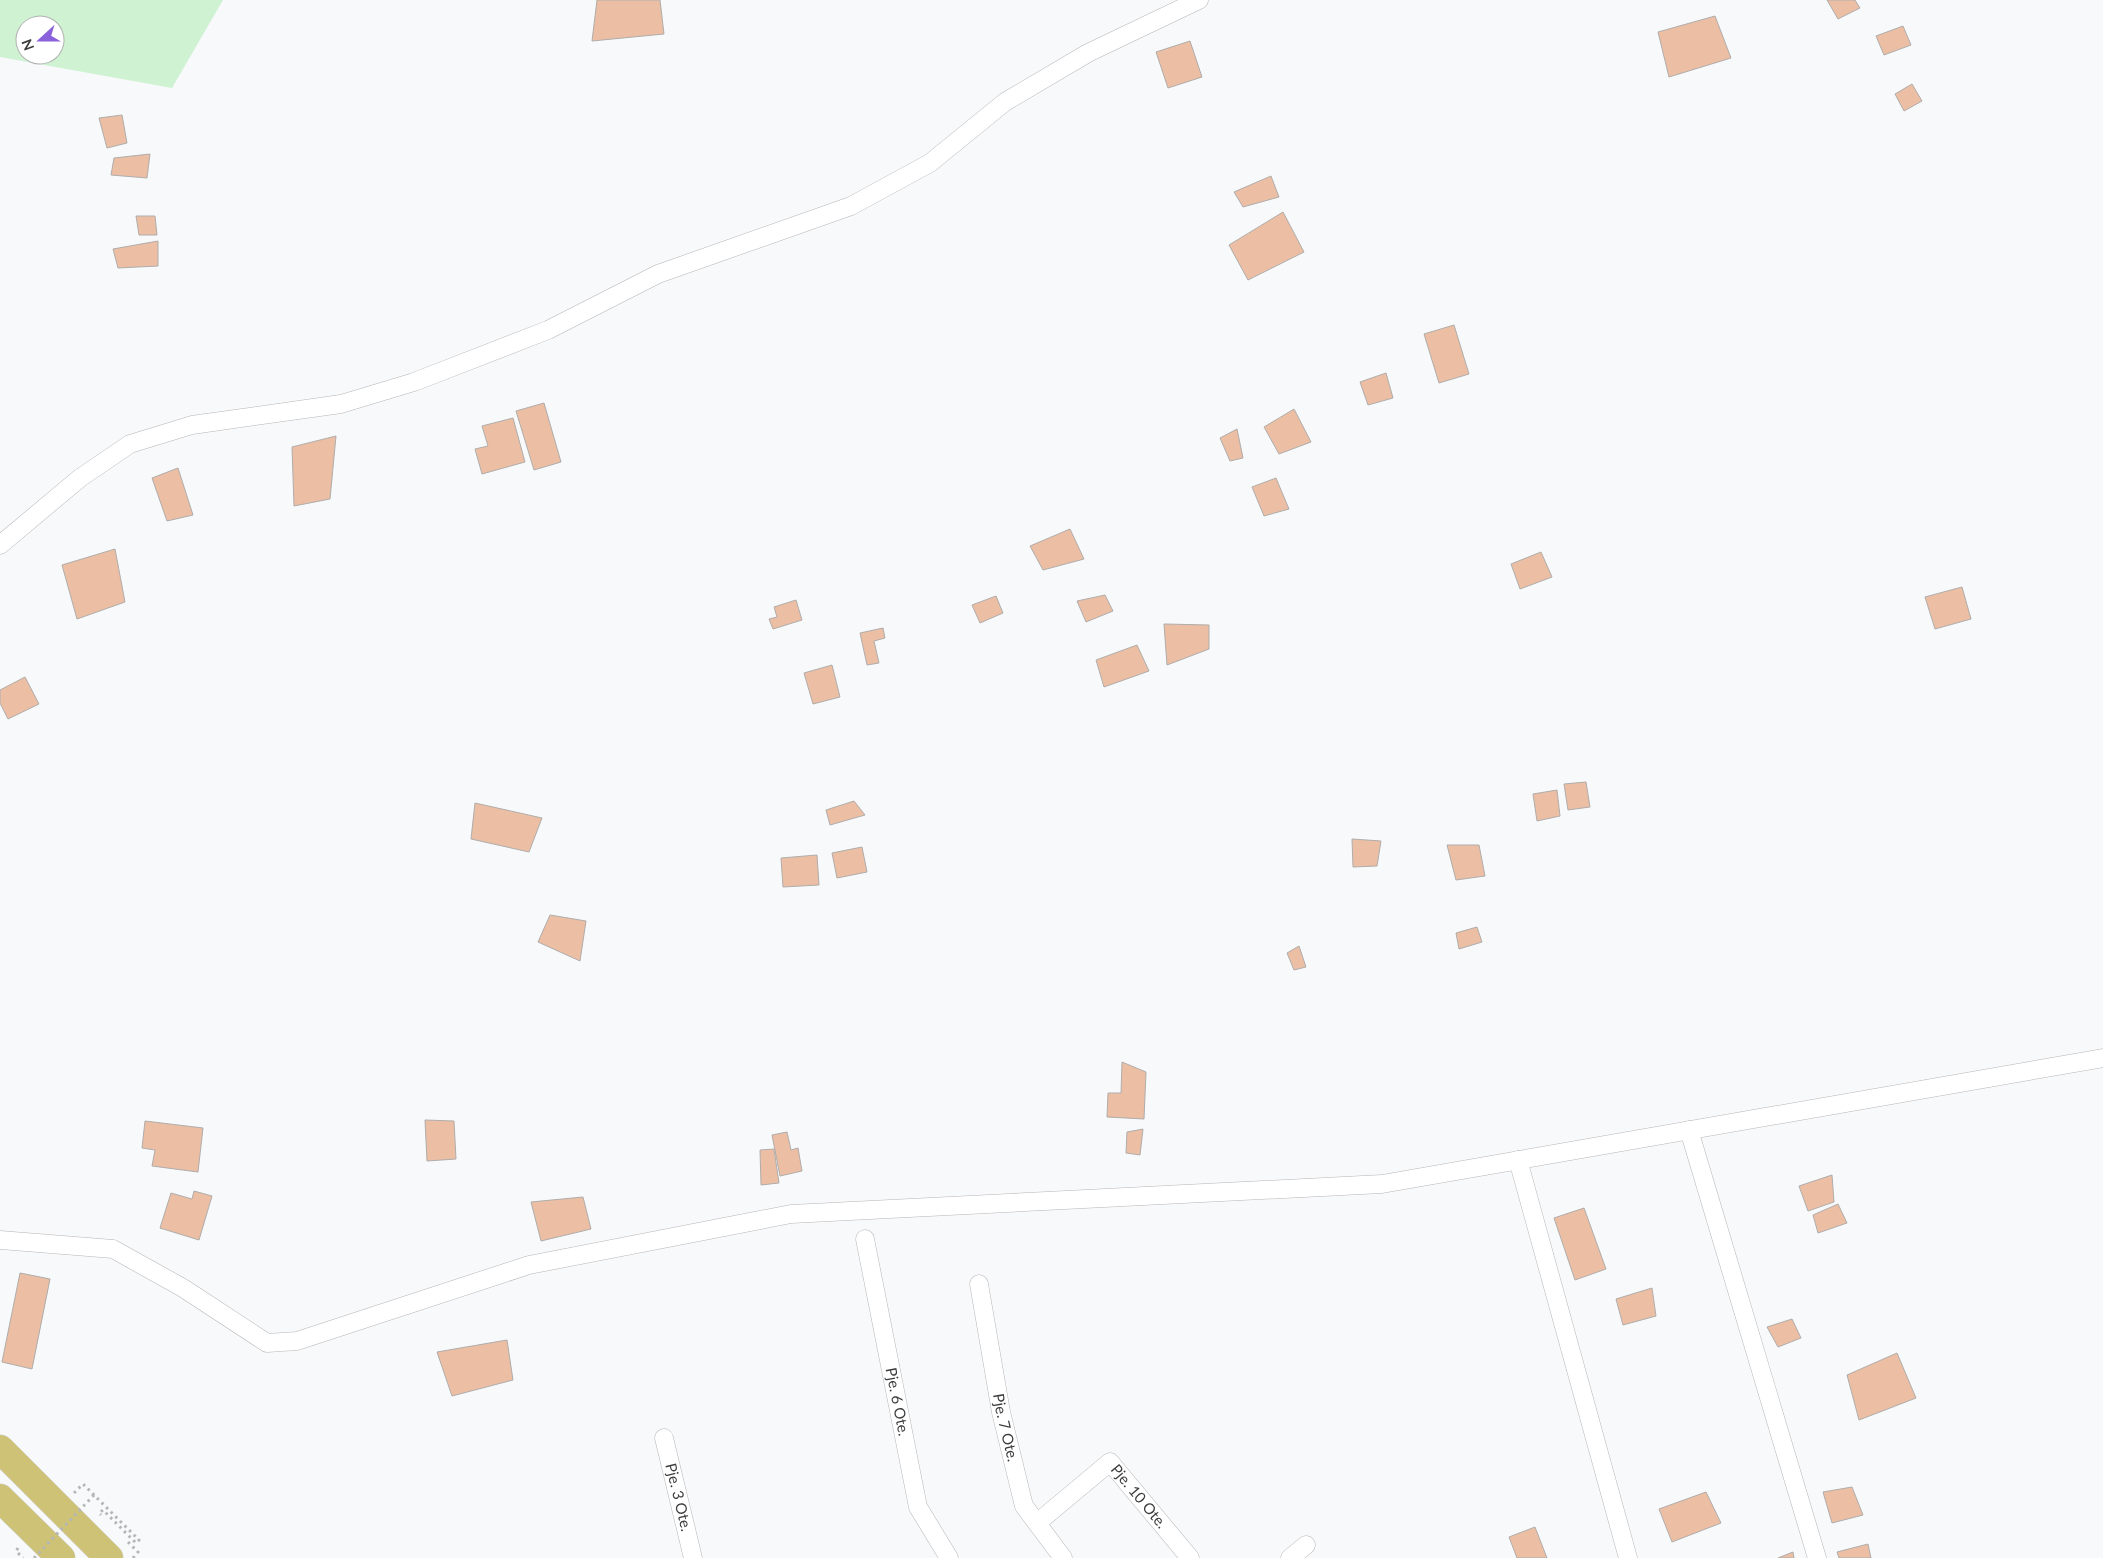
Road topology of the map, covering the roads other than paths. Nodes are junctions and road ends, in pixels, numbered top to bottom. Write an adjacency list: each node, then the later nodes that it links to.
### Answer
1 (1199, 0): 2 (street)
2 (0, 545)
3 (2103, 1058): 4 (street)
4 (1689, 1130): 5 (street); 22 (street)
5 (1518, 1160): 7 (street); 21 (street)
6 (865, 1239): 17 (street, Pje. 6 Ote.)
7 (0, 1240)
8 (979, 1284): 12 (street, Pje. 7 Ote.)
9 (664, 1438): 16 (street, Pje. 3 Ote.)
10 (0, 1449): 15 (main road)
11 (0, 1498): 14 (main road)
12 (1037, 1523): 18 (street, Pje. 7 Ote.); 19 (street, Pje. 10 Ote.)
13 (1306, 1545): 20 (street)
14 (62, 1558)
15 (110, 1558)
16 (693, 1558)
17 (949, 1558)
18 (1063, 1558)
19 (1190, 1558)
20 (1290, 1558)
21 (1628, 1558)
22 (1817, 1558)

